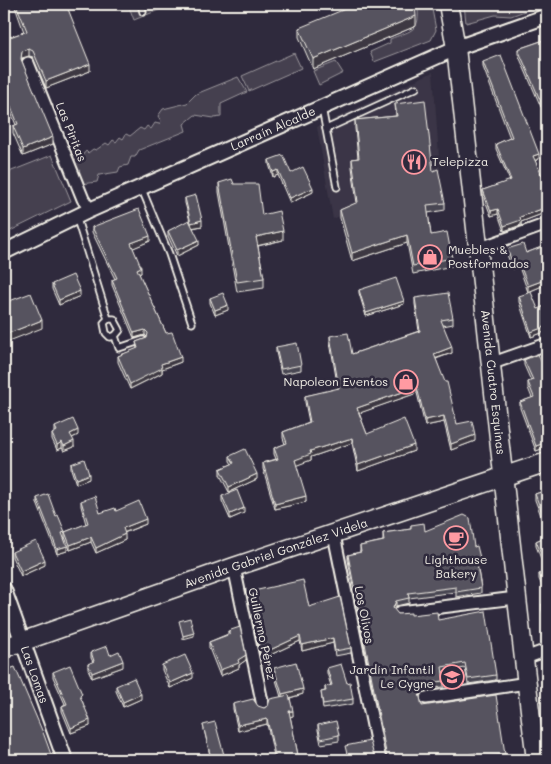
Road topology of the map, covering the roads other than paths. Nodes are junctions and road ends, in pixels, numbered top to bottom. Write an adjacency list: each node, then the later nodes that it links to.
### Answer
1 (140, 4): 3 (lane)
2 (448, 4): 5 (main road, Avenida Cuatro Esquinas)
3 (143, 12)
4 (547, 16): 5 (street, Larraín Alcalde)
5 (456, 48): 8 (street, Larraín Alcalde); 15 (main road, Avenida Cuatro Esquinas)
6 (28, 63): 12 (street, Las Piritas)
7 (416, 88): 9 (lane)
8 (322, 108): 9 (lane); 10 (street, Larraín Alcalde)
9 (326, 129): 11 (lane)
10 (142, 187): 12 (street, Larraín Alcalde); 18 (lane)
11 (337, 187)
12 (90, 210): 13 (street, Larraín Alcalde)
13 (76, 216): 16 (street, Larraín Alcalde); 17 (lane)
14 (547, 224): 15 (street)
15 (478, 249): 22 (main road, Avenida Cuatro Esquinas)
16 (4, 252)
17 (108, 319): 19 (lane); 19 (lane)
18 (192, 323)
19 (115, 336): 20 (lane)
20 (144, 340)
21 (547, 344): 22 (street)
22 (493, 363): 24 (main road, Avenida Cuatro Esquinas)
23 (547, 462): 24 (main road, Avenida Gabriel González Videla)
24 (504, 477): 25 (main road, Avenida Gabriel González Videla); 28 (main road, Avenida Cuatro Esquinas)
25 (334, 535): 26 (main road, Avenida Gabriel González Videla); 38 (street, Los Olivos)
26 (234, 567): 30 (main road, Avenida Gabriel González Videla); 36 (street, Guillermo Pérez)
27 (4, 590): 30 (street, Las Lomas)
28 (516, 598): 29 (street); 33 (main road, Avenida Cuatro Esquinas)
29 (400, 612)
30 (23, 641): 31 (main road, Avenida Gabriel González Videla); 37 (street, Las Lomas)
31 (4, 648)
32 (547, 650): 33 (street)
33 (525, 658): 34 (main road, Avenida Cuatro Esquinas)
34 (527, 684): 35 (street); 39 (main road, Avenida Cuatro Esquinas)
35 (426, 698)
36 (263, 706)
37 (65, 760)
38 (380, 760)
39 (536, 760)

